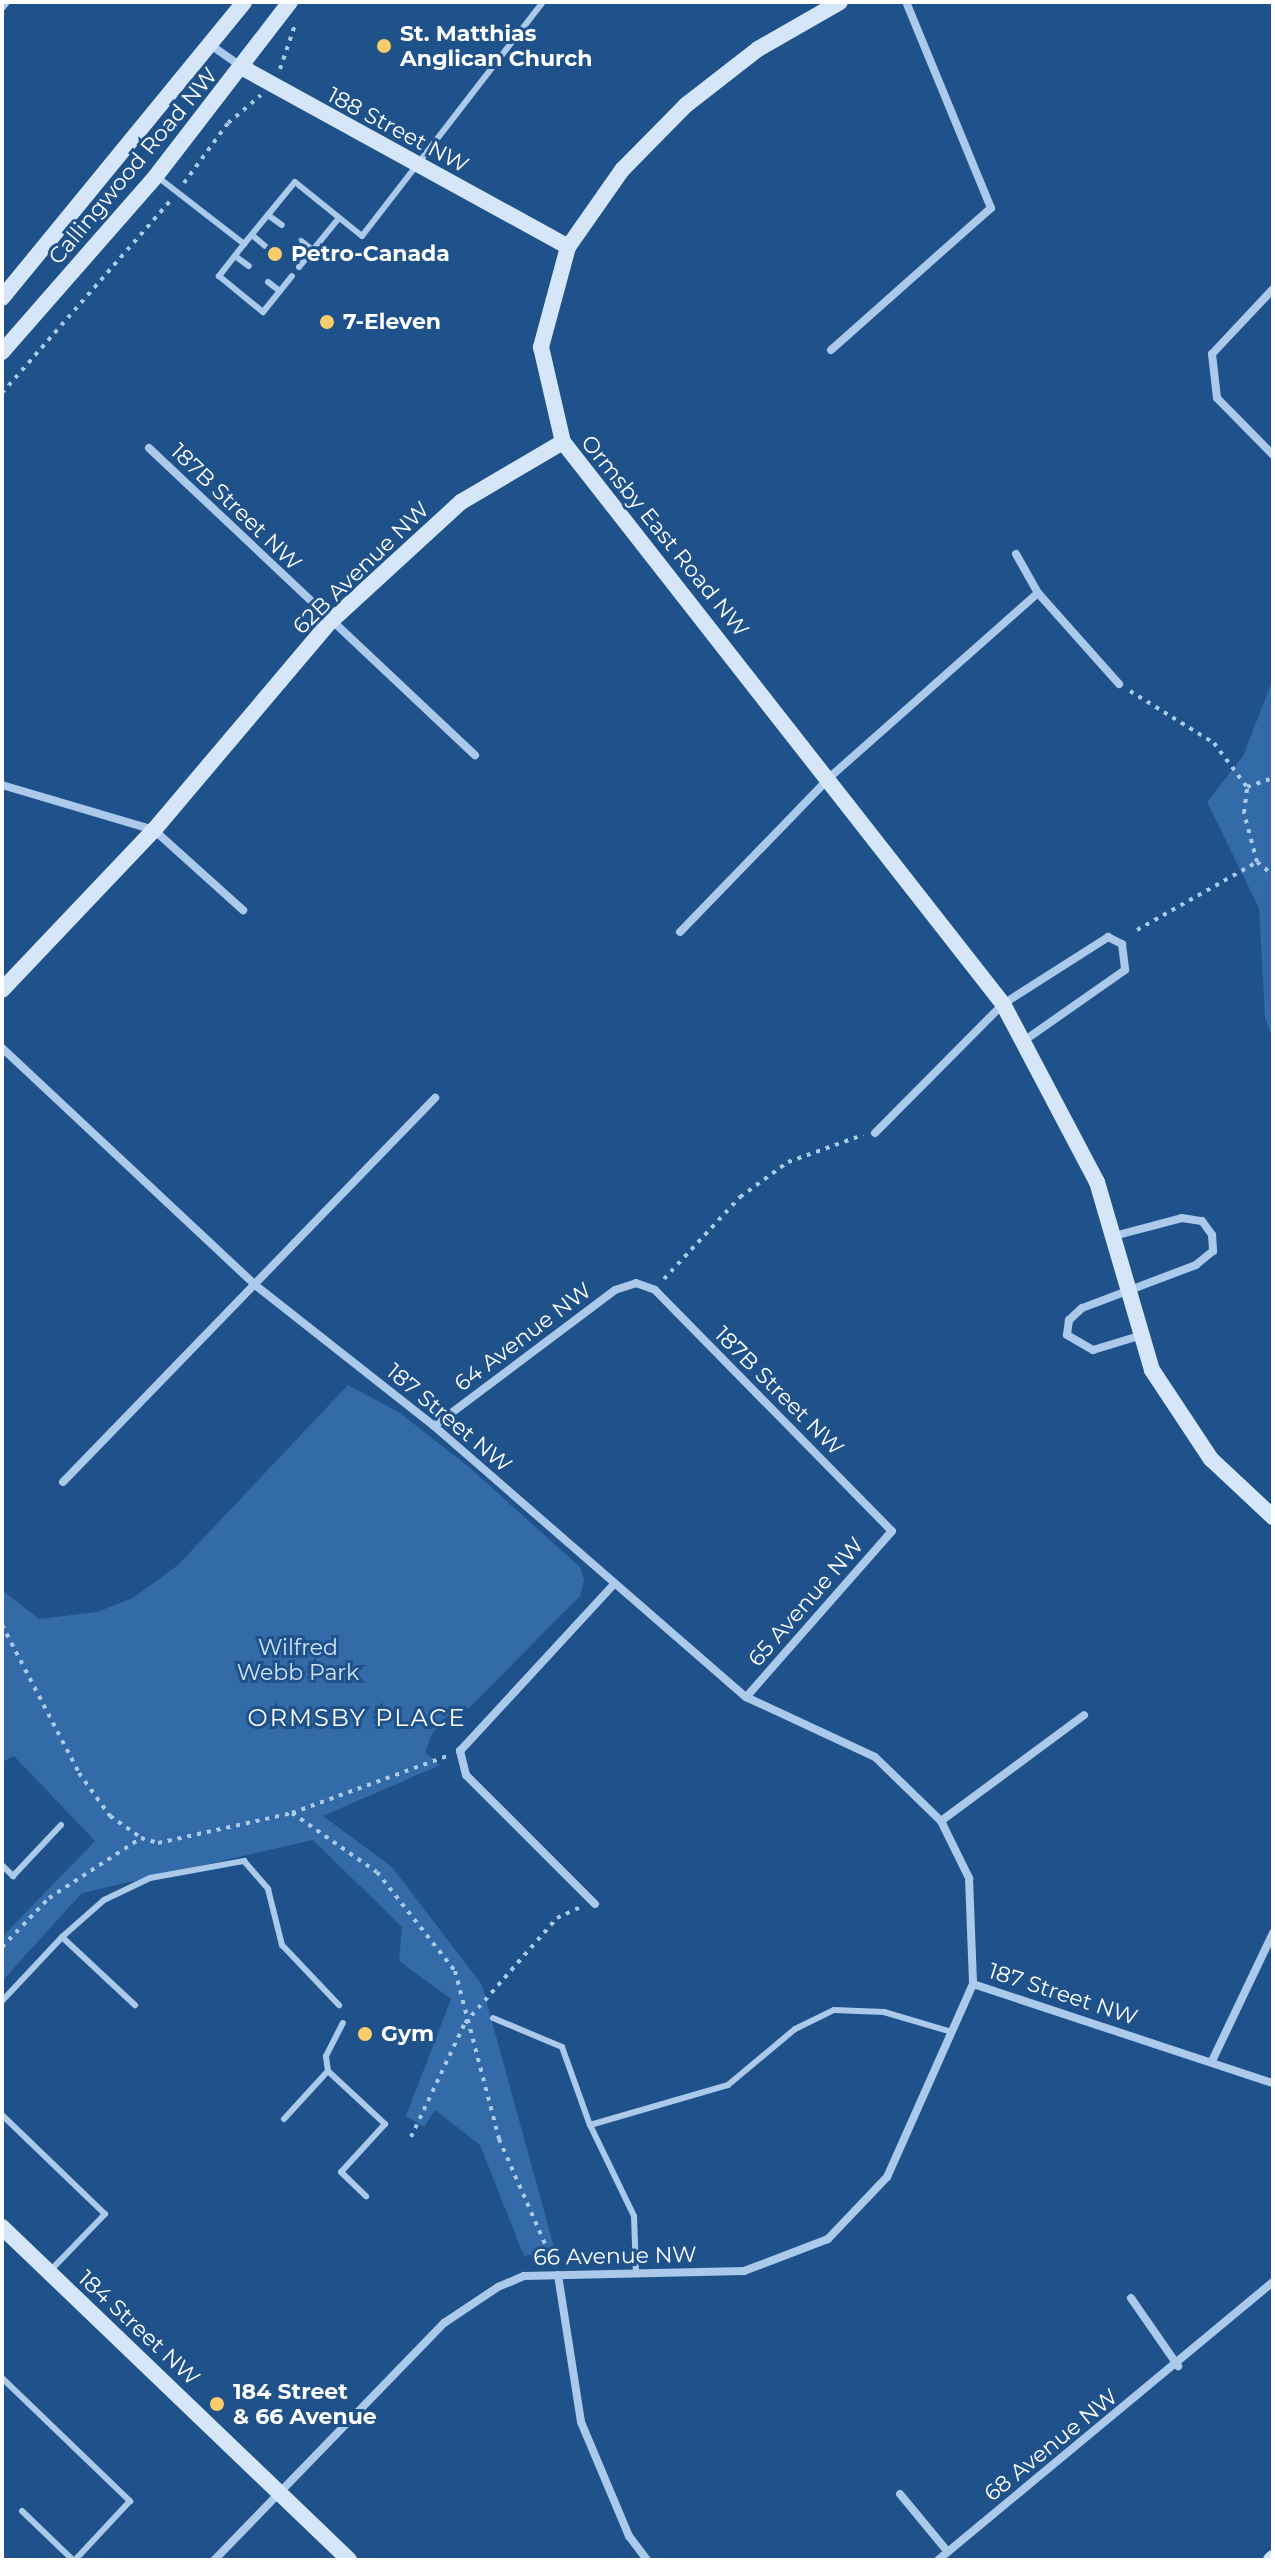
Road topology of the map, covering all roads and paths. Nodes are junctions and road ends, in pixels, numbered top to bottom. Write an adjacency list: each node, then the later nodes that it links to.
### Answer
1 (6, 2): 6 (street)
2 (244, 2): 8 (street, Callingwood Road NW)
3 (543, 2): 11 (lane)
4 (840, 2): 21 (street, Ormsby East Road NW)
5 (906, 2): 31 (street)
6 (2, 7)
7 (296, 7): 9 (street, Callingwood Road NW); 10 (path)
8 (212, 46): 9 (street, 188 Street NW); 30 (street, Callingwood Road NW)
9 (243, 68): 10 (street, 188 Street NW); 12 (street, Callingwood Road NW)
10 (268, 86): 11 (street, 188 Street NW); 13 (path)
11 (419, 165): 15 (lane); 21 (street, 188 Street NW)
12 (156, 176): 13 (lane); 32 (street, Callingwood Road NW)
13 (177, 192): 19 (lane); 33 (path)
14 (268, 215): 15 (lane); 16 (lane); 17 (lane)
15 (339, 218): 22 (lane)
16 (282, 225)
17 (252, 235): 19 (lane); 20 (lane)
18 (301, 241): 22 (lane)
19 (244, 244): 23 (lane)
20 (265, 246)
21 (568, 247): 34 (street, Ormsby East Road NW)
22 (313, 250): 25 (lane)
23 (235, 256): 24 (lane); 29 (lane)
24 (249, 266)
25 (299, 267)
26 (292, 276): 29 (lane)
27 (268, 282): 29 (lane)
28 (1273, 289): 36 (street)
29 (280, 291)
30 (2, 298)
31 (831, 350)
32 (2, 352)
33 (2, 393)
34 (563, 442): 39 (street, 62B Avenue NW); 42 (street, Ormsby East Road NW)
35 (149, 448): 39 (street, 187B Street NW)
36 (1273, 455)
37 (1016, 554): 38 (street)
38 (1038, 593): 40 (street); 42 (street)
39 (330, 622): 41 (street, 187B Street NW); 46 (street, 62B Avenue NW)
40 (1119, 684): 45 (path)
41 (475, 755)
42 (830, 777): 51 (street); 53 (street, Ormsby East Road NW)
43 (1273, 778): 45 (path)
44 (2, 785): 46 (street)
45 (1247, 787): 47 (path)
46 (154, 830): 49 (street); 52 (street, 62B Avenue NW)
47 (1257, 862): 48 (path); 50 (path)
48 (1273, 875)
49 (243, 910)
50 (1137, 930)
51 (680, 932)
52 (2, 990)
53 (1003, 1004): 54 (street, Ormsby East Road NW); 54 (street); 57 (street)
54 (1025, 1040): 58 (street, Ormsby East Road NW)
55 (2, 1048): 60 (street, 187 Street NW)
56 (435, 1098): 60 (street)
57 (875, 1133): 61 (path)
58 (1114, 1236): 62 (street, Ormsby East Road NW); 62 (street)
59 (636, 1283): 61 (street, 187B Street NW); 64 (street, 64 Avenue NW)
60 (255, 1285): 64 (street, 187 Street NW); 65 (street)
61 (655, 1290): 67 (street, 187B Street NW)
62 (1127, 1293): 63 (street, Ormsby East Road NW); 63 (street)
63 (1139, 1336): 66 (street, Ormsby East Road NW)
64 (434, 1426): 68 (street, 187 Street NW)
65 (63, 1482)
66 (1273, 1517)
67 (892, 1531): 70 (street, 65 Avenue NW)
68 (612, 1586): 70 (street, 187 Street NW); 72 (street)
69 (2, 1625): 76 (path)
70 (746, 1697): 74 (street, 187 Street NW)
71 (1084, 1715): 74 (street)
72 (460, 1751): 73 (path); 78 (street)
73 (292, 1813): 76 (path); 99 (path)
74 (941, 1821): 82 (street, 187 Street NW)
75 (61, 1825): 77 (lane)
76 (141, 1838): 81 (path)
77 (2, 1865)
78 (595, 1904)
79 (1273, 1933): 89 (street)
80 (62, 1937): 83 (lane); 84 (lane); 85 (lane)
81 (2, 1947)
82 (973, 1984): 88 (street, 66 Avenue NW); 89 (street, 187 Street NW)
83 (2, 2001)
84 (135, 2005)
85 (339, 2005)
86 (493, 2018): 94 (lane)
87 (343, 2023): 90 (lane)
88 (952, 2032): 94 (lane); 98 (street, 66 Avenue NW)
89 (1212, 2061): 91 (street, 187 Street NW)
90 (328, 2071): 93 (lane); 95 (lane)
91 (1273, 2083)
92 (2, 2115): 97 (lane)
93 (284, 2119)
94 (590, 2125): 98 (lane)
95 (366, 2196)
96 (2, 2227): 97 (street, 184 Street NW)
97 (49, 2273): 104 (street, 184 Street NW)
98 (636, 2273): 99 (street, 66 Avenue NW)
99 (558, 2275): 104 (street, 66 Avenue NW); 108 (street)
100 (1273, 2282): 102 (street, 68 Avenue NW)
101 (1131, 2298): 102 (street)
102 (1178, 2366): 107 (street, 68 Avenue NW)
103 (2, 2378): 109 (lane)
104 (279, 2492): 110 (street, 66 Avenue NW); 111 (street, 184 Street NW)
105 (900, 2494): 107 (street)
106 (22, 2511): 109 (lane)
107 (948, 2552): 112 (street, 68 Avenue NW)
108 (642, 2559)
109 (74, 2560)
110 (214, 2560)
111 (349, 2560)
112 (938, 2560)

